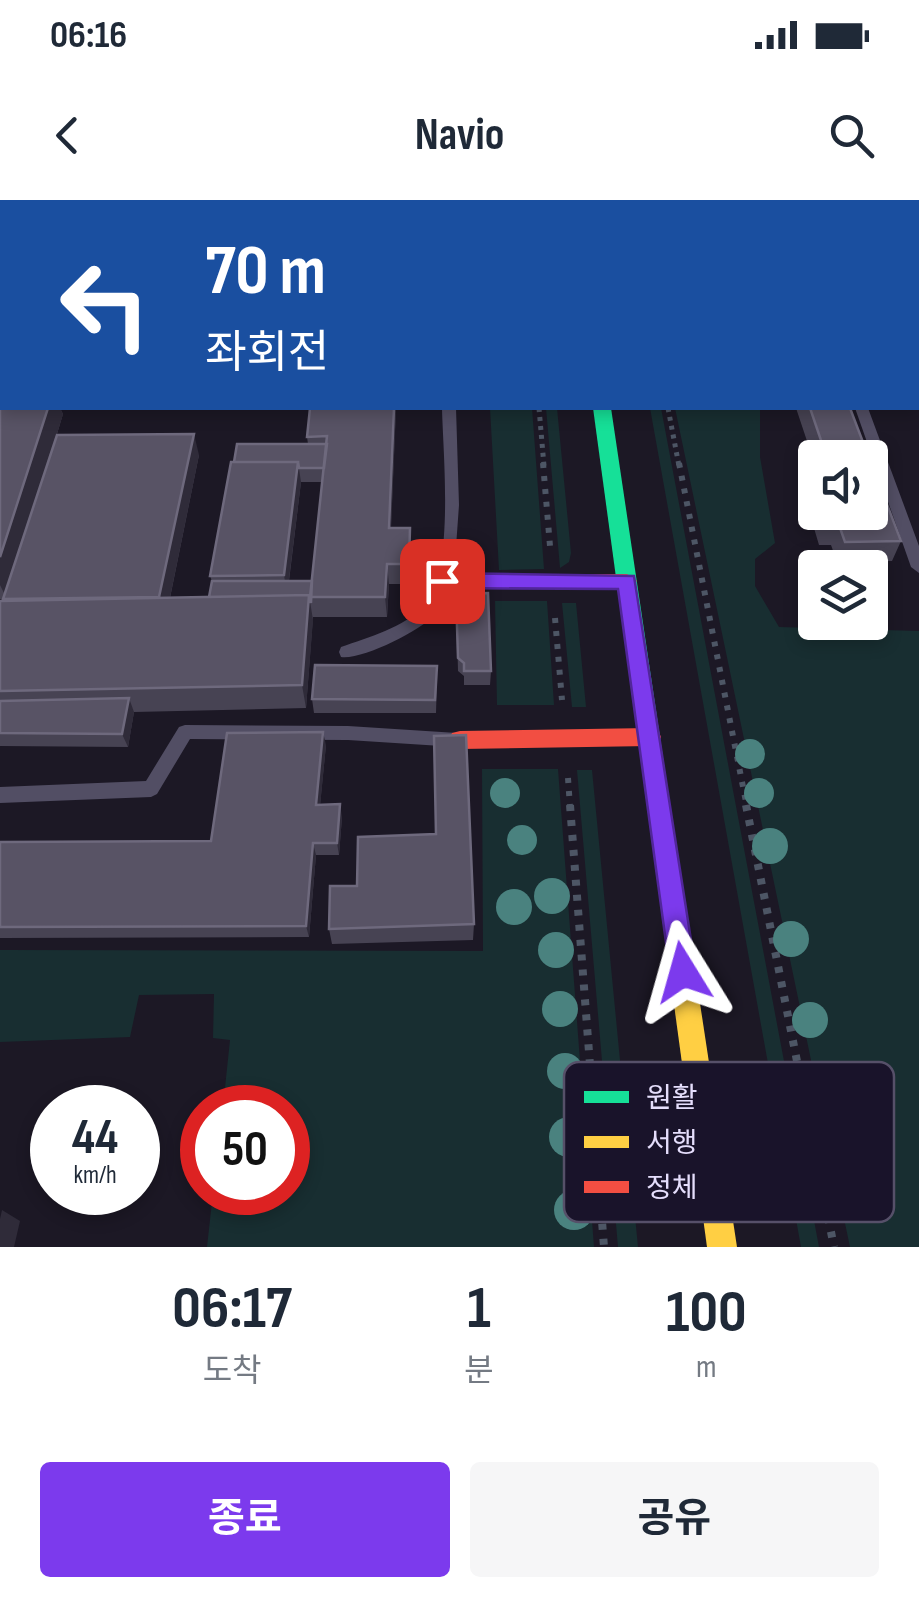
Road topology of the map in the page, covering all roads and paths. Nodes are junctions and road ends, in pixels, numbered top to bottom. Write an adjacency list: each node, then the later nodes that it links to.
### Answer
1 (448, 410): 7 (lane)
2 (539, 410): 10 (path)
3 (602, 410): 8 (main road)
4 (668, 410): 18 (path)
5 (863, 410): 6 (lane)
6 (919, 567)
7 (442, 581): 9 (lane); 11 (lane)
8 (627, 581): 10 (main road); 12 (main road)
9 (498, 582): 10 (main road)
10 (552, 582): 13 (path)
11 (346, 652)
12 (650, 737): 13 (main road); 17 (main road)
13 (564, 738): 14 (main road); 16 (path)
14 (460, 740): 15 (lane)
15 (0, 795)
16 (589, 1062)
17 (696, 1062)
18 (797, 1062)
19 (602, 1222): 22 (path)
20 (718, 1222): 23 (main road)
21 (829, 1222): 24 (path)
22 (604, 1247)
23 (722, 1247)
24 (834, 1247)

